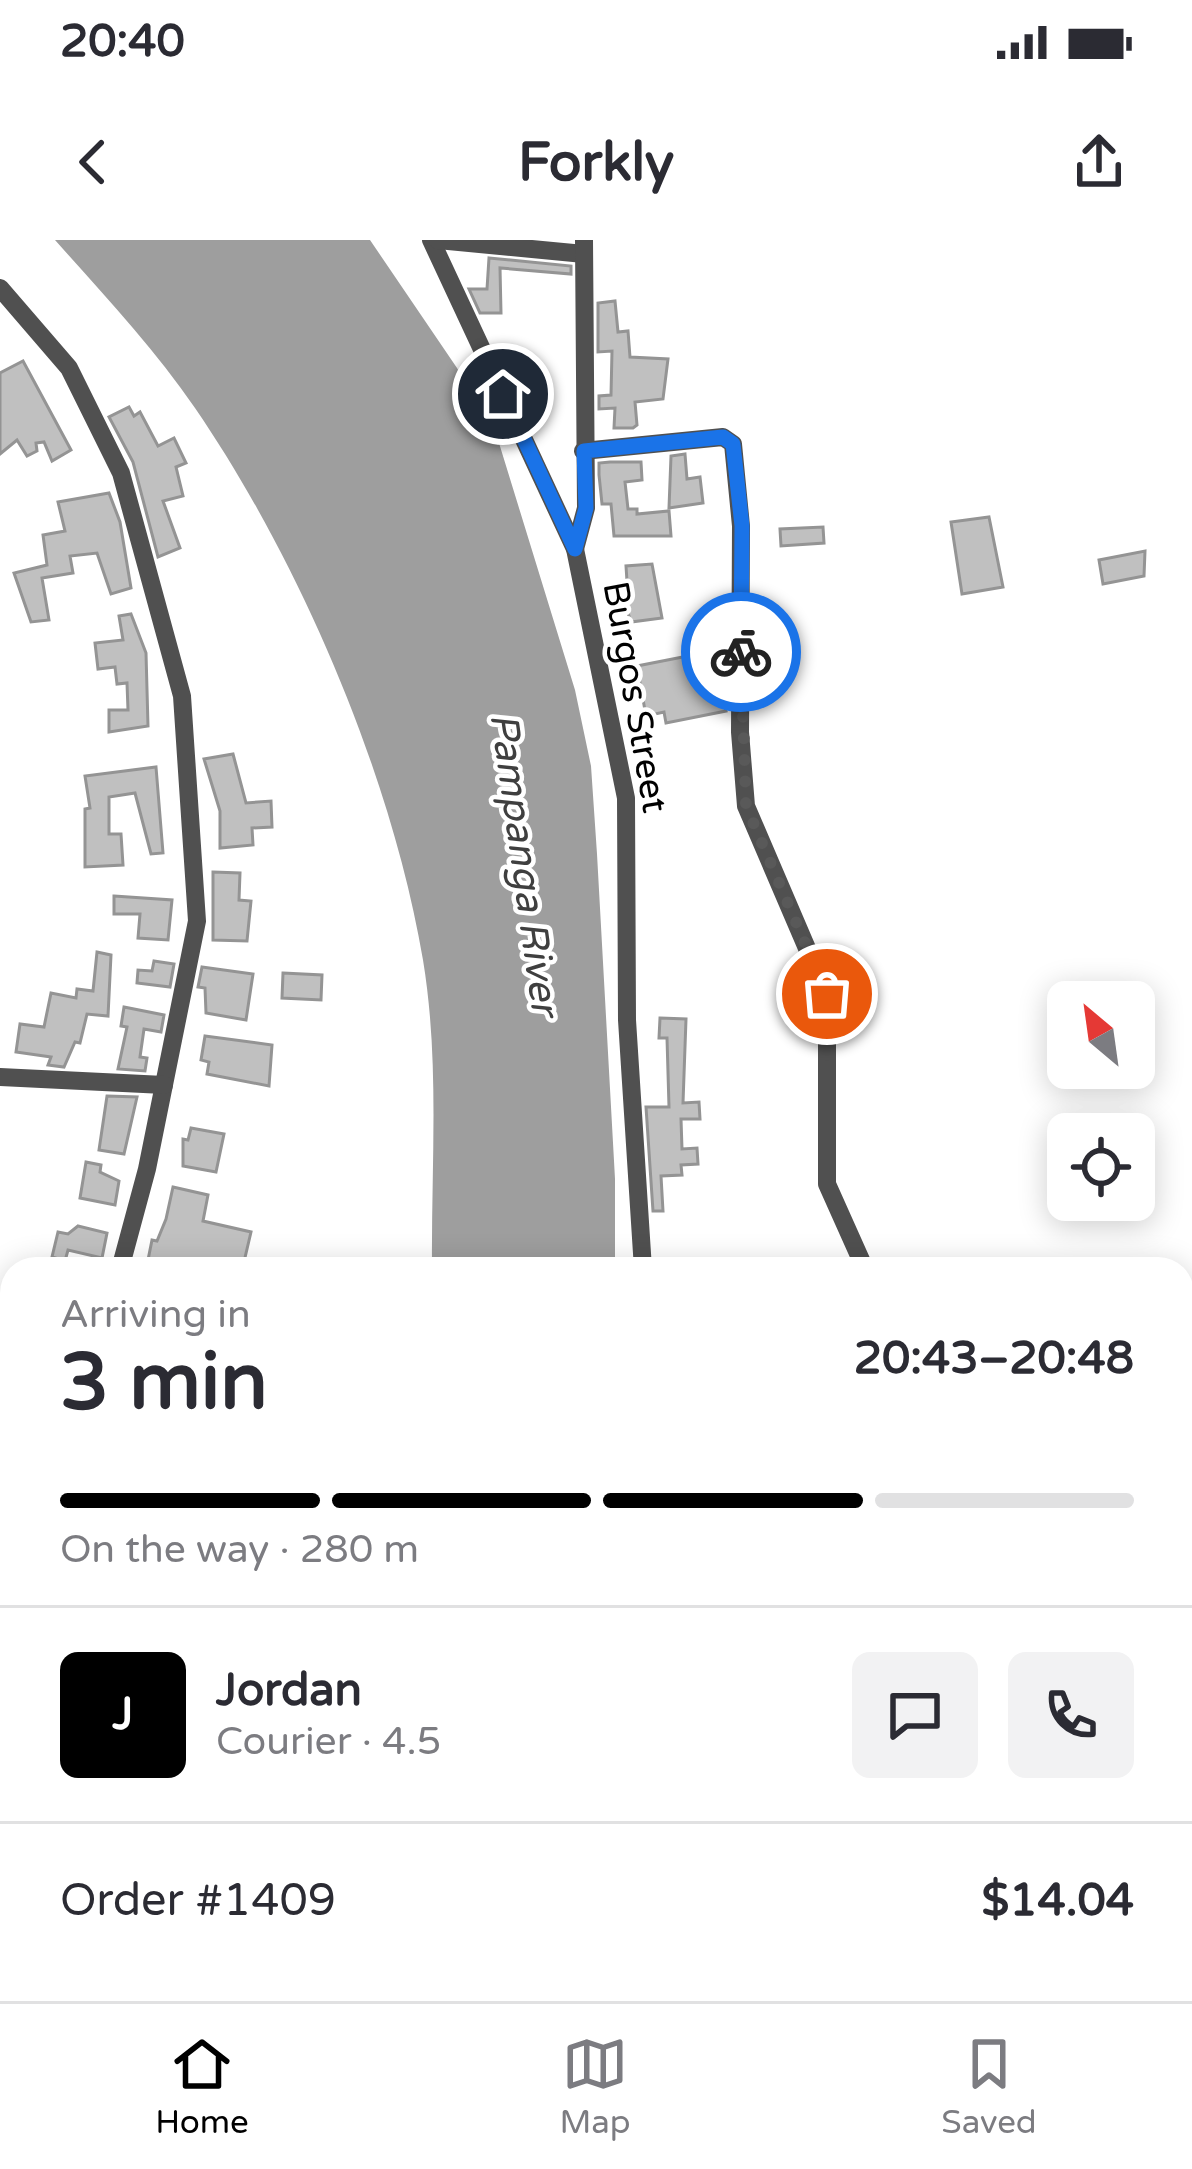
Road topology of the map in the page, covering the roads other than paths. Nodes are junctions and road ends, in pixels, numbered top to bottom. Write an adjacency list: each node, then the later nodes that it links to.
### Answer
1 (435, 240): 2 (street); 5 (street, Burgos Street)
2 (584, 247): 4 (street)
3 (0, 288): 7 (street)
4 (584, 451): 5 (street); 10 (street)
5 (575, 549): 9 (street, Burgos Street)
6 (0, 1077): 7 (street)
7 (164, 1084): 8 (street)
8 (123, 1257)
9 (642, 1257)
10 (860, 1257)

